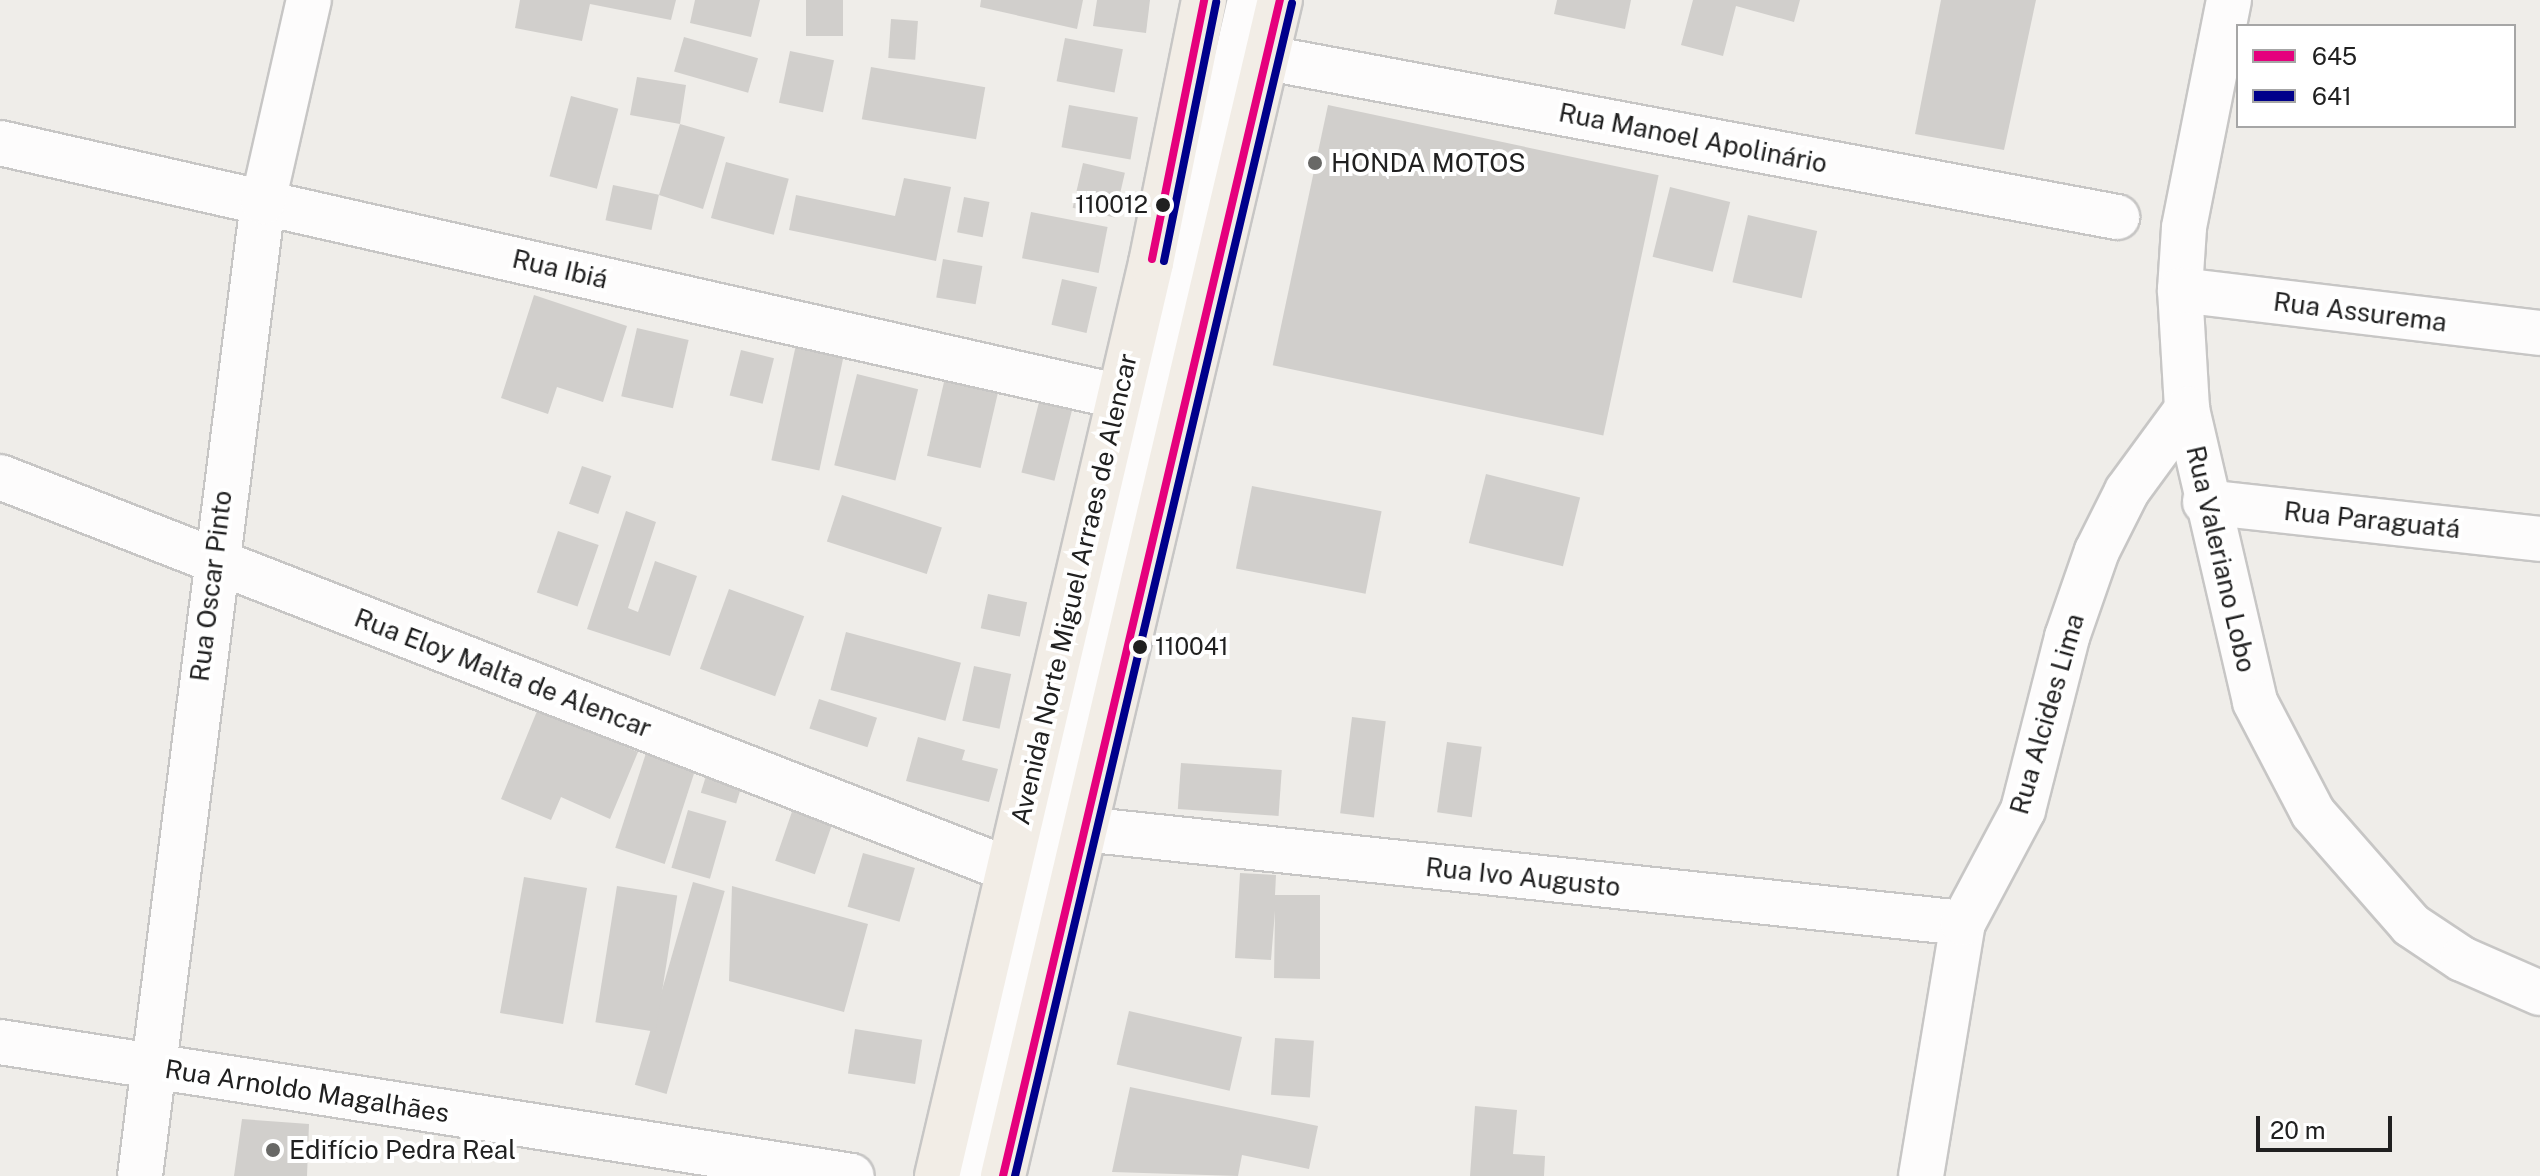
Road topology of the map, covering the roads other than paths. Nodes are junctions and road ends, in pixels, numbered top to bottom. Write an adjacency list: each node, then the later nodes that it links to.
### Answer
1 (309, 0): 9 (street, Rua Oscar Pinto)
2 (1204, 0): 13 (main road, Avenida Norte Miguel Arraes de Alencar)
3 (1226, 0): 28 (street)
4 (1250, 0): 29 (street)
5 (1280, 0): 7 (main road)
6 (2229, 0): 11 (street, Rua Valeriano Lobo)
7 (1268, 58): 10 (street, Rua Manoel Apolinário); 19 (main road)
8 (0, 143): 9 (street, Rua Ibiá)
9 (263, 202): 13 (street, Rua Ibiá); 18 (street, Rua Oscar Pinto)
10 (2117, 217)
11 (2180, 290): 12 (street, Rua Assurema); 14 (street, Rua Valeriano Lobo)
12 (2540, 333)
13 (1121, 397): 20 (main road, Avenida Norte Miguel Arraes de Alencar)
14 (2187, 409): 16 (street, Rua Valeriano Lobo); 21 (street, Rua Alcides Lima)
15 (0, 477): 18 (street, Rua Eloy Malta de Alencar)
16 (2205, 502): 17 (street, Rua Paraguatá); 22 (street, Rua Valeriano Lobo)
17 (2540, 539)
18 (213, 563): 20 (street, Rua Eloy Malta de Alencar); 24 (street, Rua Oscar Pinto)
19 (1083, 829): 21 (street, Rua Ivo Augusto); 30 (main road)
20 (1007, 869): 27 (main road, Avenida Norte Miguel Arraes de Alencar)
21 (1963, 923): 31 (street, Rua Alcides Lima)
22 (2540, 993)
23 (0, 1042): 24 (street, Rua Arnoldo Magalhães)
24 (153, 1066): 25 (street, Rua Oscar Pinto); 26 (street, Rua Arnoldo Magalhães)
25 (140, 1176)
26 (852, 1176)
27 (937, 1176)
28 (957, 1176)
29 (980, 1176)
30 (1003, 1176)
31 (1921, 1176)

